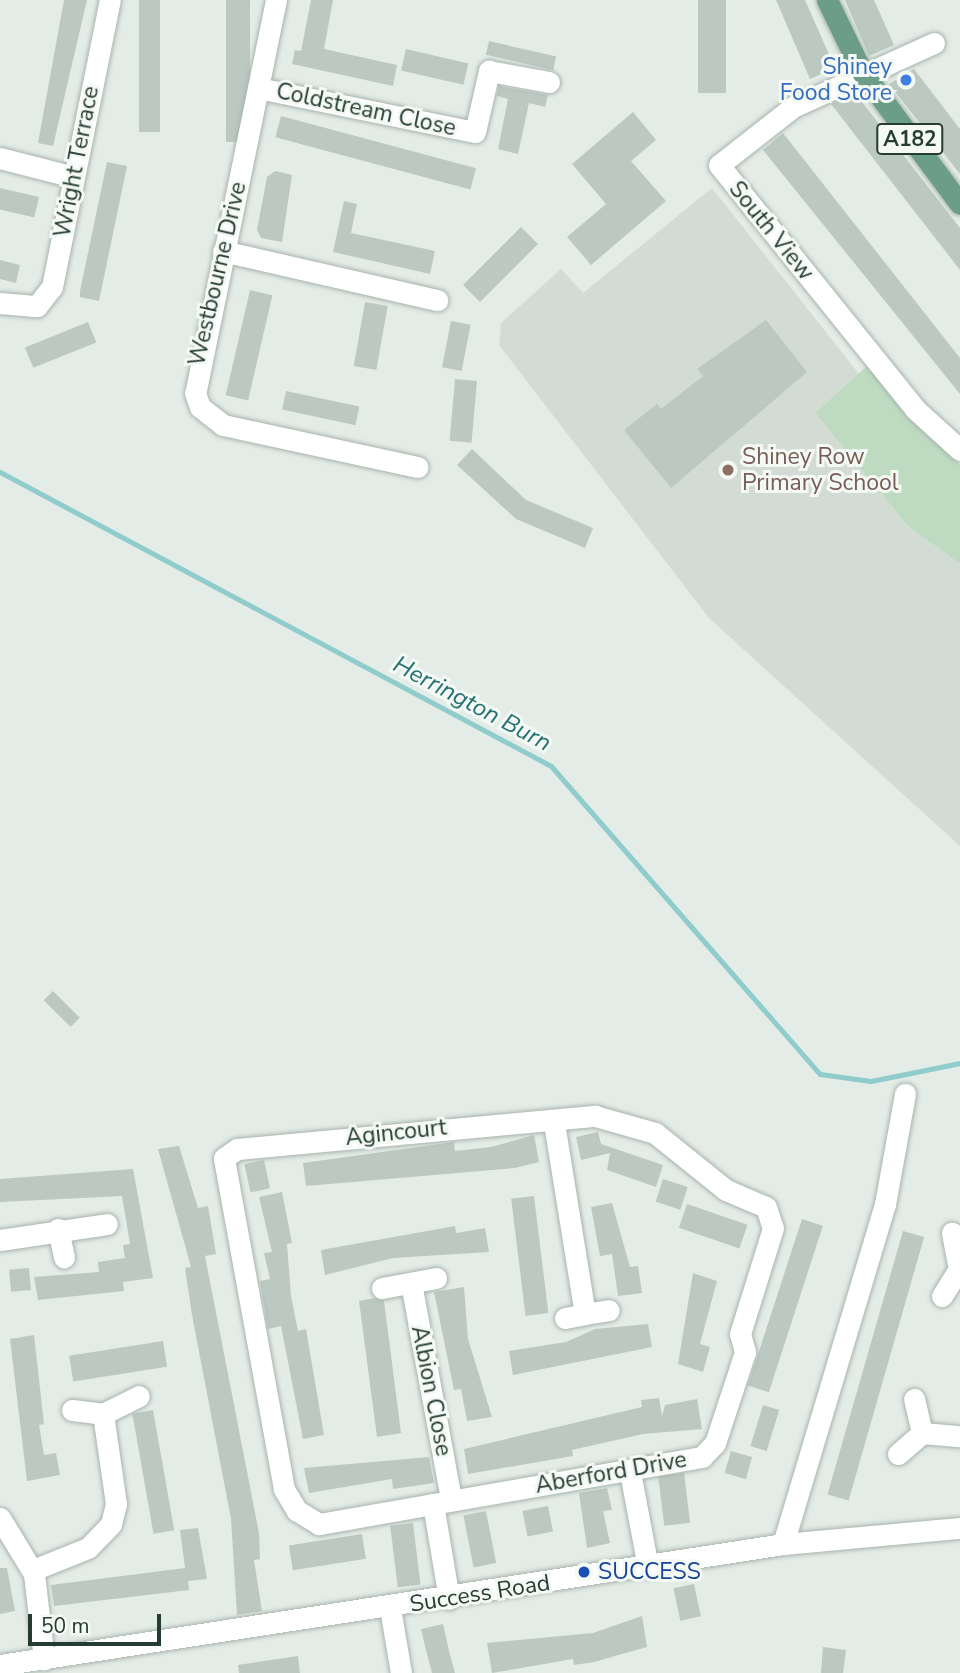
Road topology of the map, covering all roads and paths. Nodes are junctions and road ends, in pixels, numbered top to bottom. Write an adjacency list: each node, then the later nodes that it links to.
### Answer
1 (110, 0): 9 (street, Wright Terrace)
2 (276, 0): 7 (street, Westbourne Drive)
3 (827, 0): 5 (main road, A182)
4 (934, 43): 5 (street, South View)
5 (862, 72): 10 (main road, A182); 14 (street, South View)
6 (549, 82): 7 (street, Coldstream Close)
7 (258, 88): 11 (street, Westbourne Drive)
8 (0, 158): 9 (street)
9 (74, 177): 13 (street, Wright Terrace)
10 (960, 204)
11 (223, 251): 12 (street); 15 (street, Westbourne Drive)
12 (437, 300)
13 (0, 303)
14 (955, 438)
15 (418, 467)
16 (905, 1094): 42 (street)
17 (554, 1123): 18 (street, Agincourt); 19 (street, Agincourt); 30 (street)
18 (237, 1149): 39 (street, Aberford Drive)
19 (771, 1216): 38 (street, Aberford Drive)
20 (107, 1224): 21 (street)
21 (58, 1229): 23 (street); 24 (street)
22 (952, 1233): 25 (street)
23 (0, 1240)
24 (64, 1257)
25 (960, 1269): 29 (street)
26 (436, 1278): 27 (street)
27 (411, 1283): 28 (street); 39 (street, Albion Close)
28 (382, 1288)
29 (942, 1296)
30 (609, 1310)
31 (139, 1396): 34 (street)
32 (914, 1399): 35 (street)
33 (72, 1410): 34 (street)
34 (103, 1414): 44 (street)
35 (922, 1433): 36 (street); 37 (street)
36 (960, 1436)
37 (898, 1454)
38 (630, 1472): 39 (street, Aberford Drive); 43 (street)
39 (442, 1502): 45 (street)
40 (960, 1528): 42 (street, Success Road)
41 (3, 1531): 44 (street)
42 (783, 1544): 43 (street, Success Road)
43 (648, 1567): 45 (street, Success Road)
44 (33, 1570): 47 (street)
45 (449, 1599): 46 (street, Success Road)
46 (390, 1608): 47 (street, Success Road); 49 (street)
47 (44, 1659): 48 (street, Success Road)
48 (0, 1665)
49 (401, 1673)

